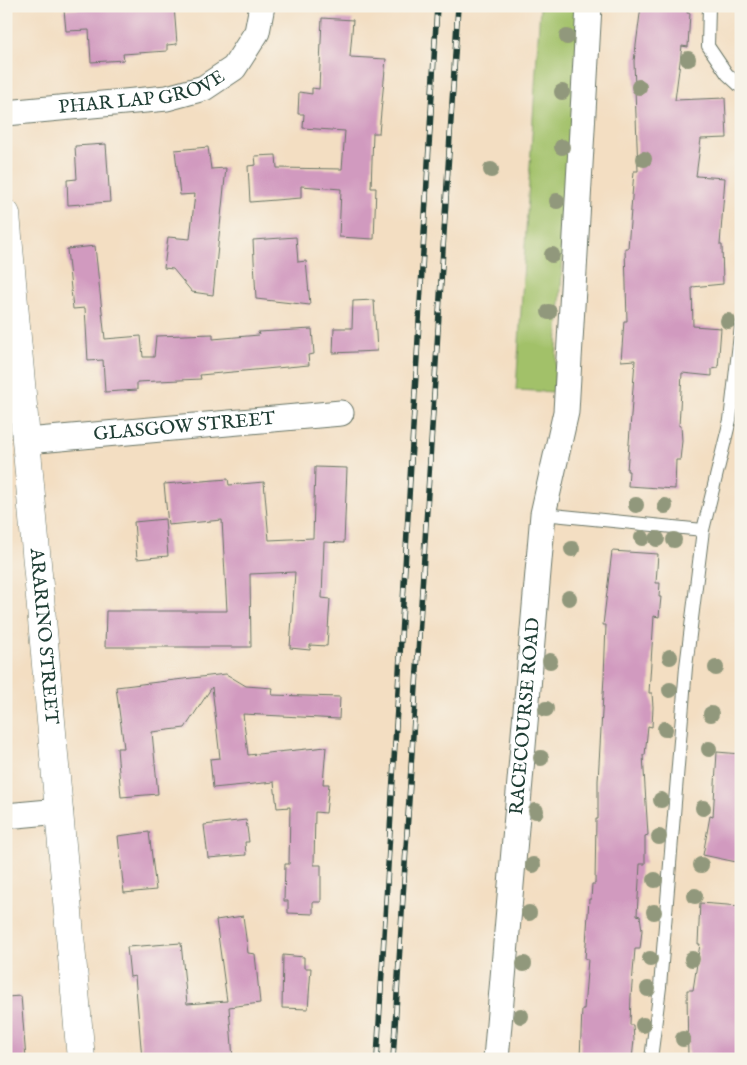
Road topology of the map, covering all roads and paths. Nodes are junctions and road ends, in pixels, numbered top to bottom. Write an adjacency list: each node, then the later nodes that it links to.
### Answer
1 (262, 6): 5 (street, PHAR LAP GROVE)
2 (589, 6): 11 (street, RACECOURSE ROAD)
3 (709, 6): 4 (lane)
4 (741, 87)
5 (6, 113)
6 (6, 214): 7 (street, ARARINO STREET)
7 (9, 273): 10 (street, ARARINO STREET)
8 (741, 326): 12 (lane)
9 (341, 413): 10 (street, GLASGOW STREET)
10 (27, 441): 13 (street, ARARINO STREET)
11 (543, 514): 12 (lane); 16 (street, RACECOURSE ROAD)
12 (703, 530): 17 (lane)
13 (60, 811): 14 (street); 15 (street, ARARINO STREET)
14 (6, 816)
15 (81, 1059)
16 (496, 1059)
17 (651, 1059)

